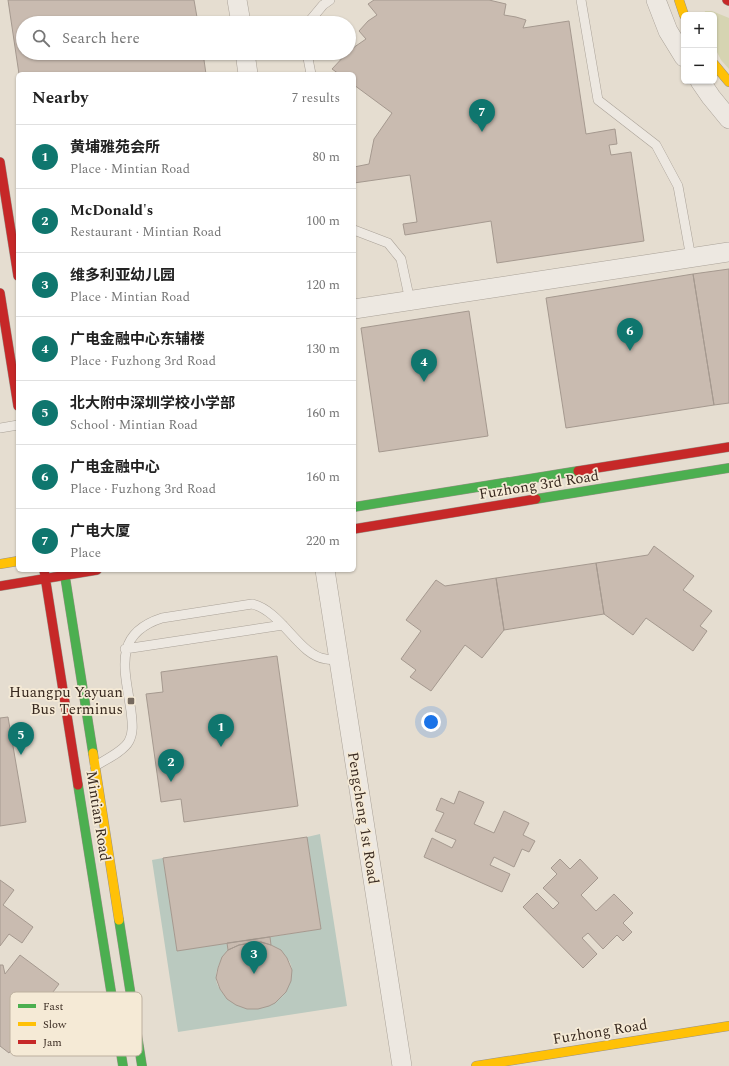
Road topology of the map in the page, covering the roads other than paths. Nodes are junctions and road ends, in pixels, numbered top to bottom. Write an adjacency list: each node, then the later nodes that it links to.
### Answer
1 (237, 0): 7 (street)
2 (330, 0): 8 (lane)
3 (581, 0): 22 (lane)
4 (656, 0): 9 (street)
5 (679, 0): 6 (street)
6 (683, 12)
7 (240, 16)
8 (314, 16)
9 (681, 53)
10 (246, 60): 13 (street)
11 (308, 60): 14 (lane)
12 (717, 68): 15 (street)
13 (248, 72)
14 (310, 72)
15 (729, 82)
16 (704, 84): 17 (street)
17 (720, 96): 18 (street)
18 (729, 119)
19 (0, 162): 23 (street)
20 (356, 231): 25 (lane)
21 (729, 252): 22 (street)
22 (691, 258): 25 (street)
23 (16, 263)
24 (0, 293): 27 (street)
25 (410, 301): 26 (street)
26 (356, 309)
27 (16, 393)
28 (16, 425): 29 (lane)
29 (0, 428)
30 (729, 447): 32 (street, Fuzhong 3rd Road)
31 (729, 468): 33 (street, Fuzhong 3rd Road)
32 (356, 507)
33 (356, 529)
34 (16, 561): 35 (street)
35 (0, 564)
36 (76, 572): 38 (street)
37 (325, 572): 43 (street, Pengcheng 1st Road)
38 (65, 573): 39 (street); 44 (street, Mintian Road)
39 (45, 574): 40 (street); 45 (street, Mintian Road)
40 (0, 586)
41 (282, 625): 42 (lane); 42 (lane); 43 (lane)
42 (125, 649): 44 (lane)
43 (339, 659): 52 (street, Pengcheng 1st Road)
44 (95, 766): 46 (street, Mintian Road)
45 (111, 992)
46 (130, 992)
47 (729, 1026): 53 (street, Fuzhong Road)
48 (121, 1056): 50 (street, Mintian Road)
49 (140, 1056): 51 (street, Mintian Road)
50 (123, 1066)
51 (142, 1066)
52 (402, 1066)
53 (476, 1066)

